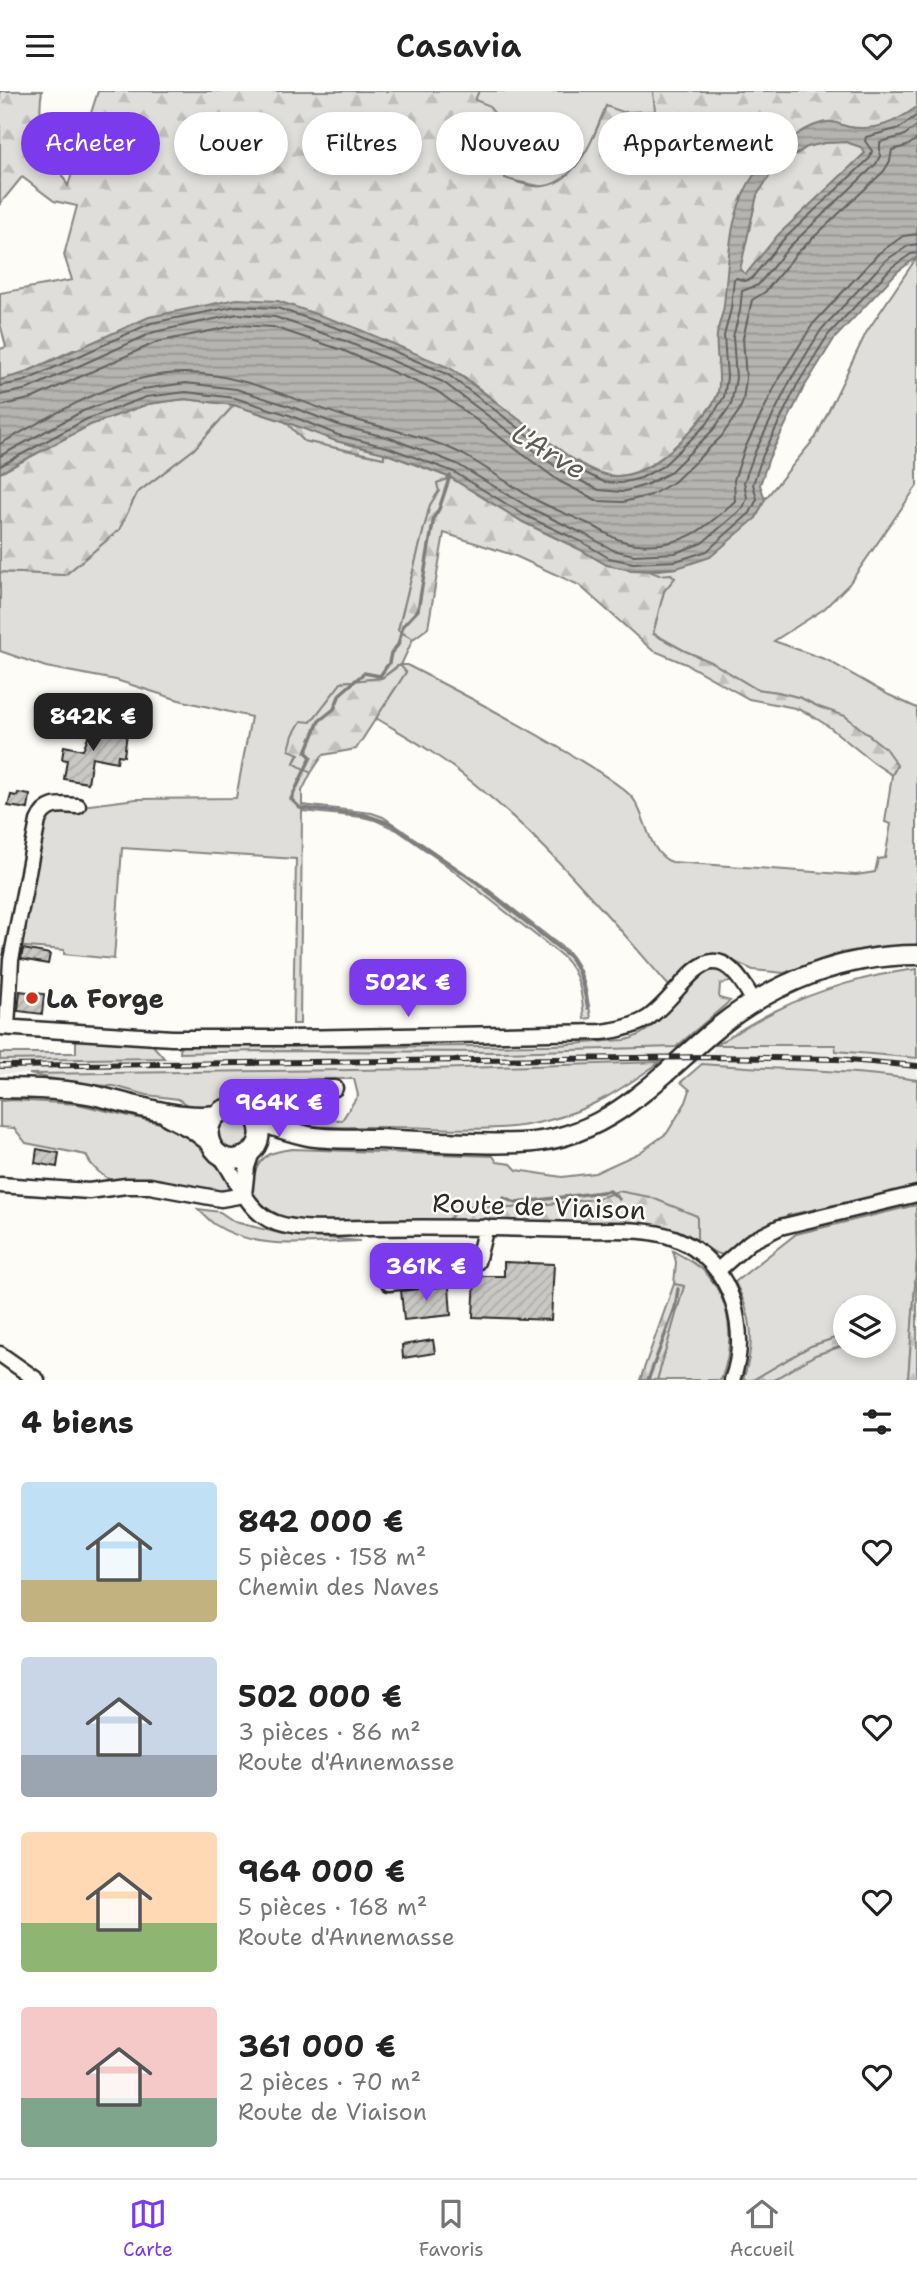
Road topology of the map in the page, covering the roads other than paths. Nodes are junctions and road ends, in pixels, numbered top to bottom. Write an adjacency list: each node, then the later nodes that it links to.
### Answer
1 (78, 806): 4 (street)
2 (917, 955): 3 (main road)
3 (754, 1002): 4 (street); 10 (main road)
4 (4, 1027)
5 (0, 1088): 7 (main road)
6 (335, 1088): 9 (street)
7 (155, 1110): 8 (main road); 11 (main road)
8 (216, 1115): 9 (main road); 11 (main road)
9 (251, 1115): 10 (main road); 12 (main road)
10 (308, 1136): 12 (main road)
11 (215, 1148): 12 (main road); 15 (street, Route de Viaison)
12 (254, 1149): 15 (street)
13 (0, 1185): 15 (street)
14 (917, 1194): 17 (street)
15 (244, 1195): 16 (street, Route de Viaison)
16 (486, 1227): 17 (street, Route de Viaison); 18 (street)
17 (716, 1271): 21 (street, Route de Viaison)
18 (389, 1283)
19 (0, 1354): 20 (street)
20 (37, 1380)
21 (732, 1380)

